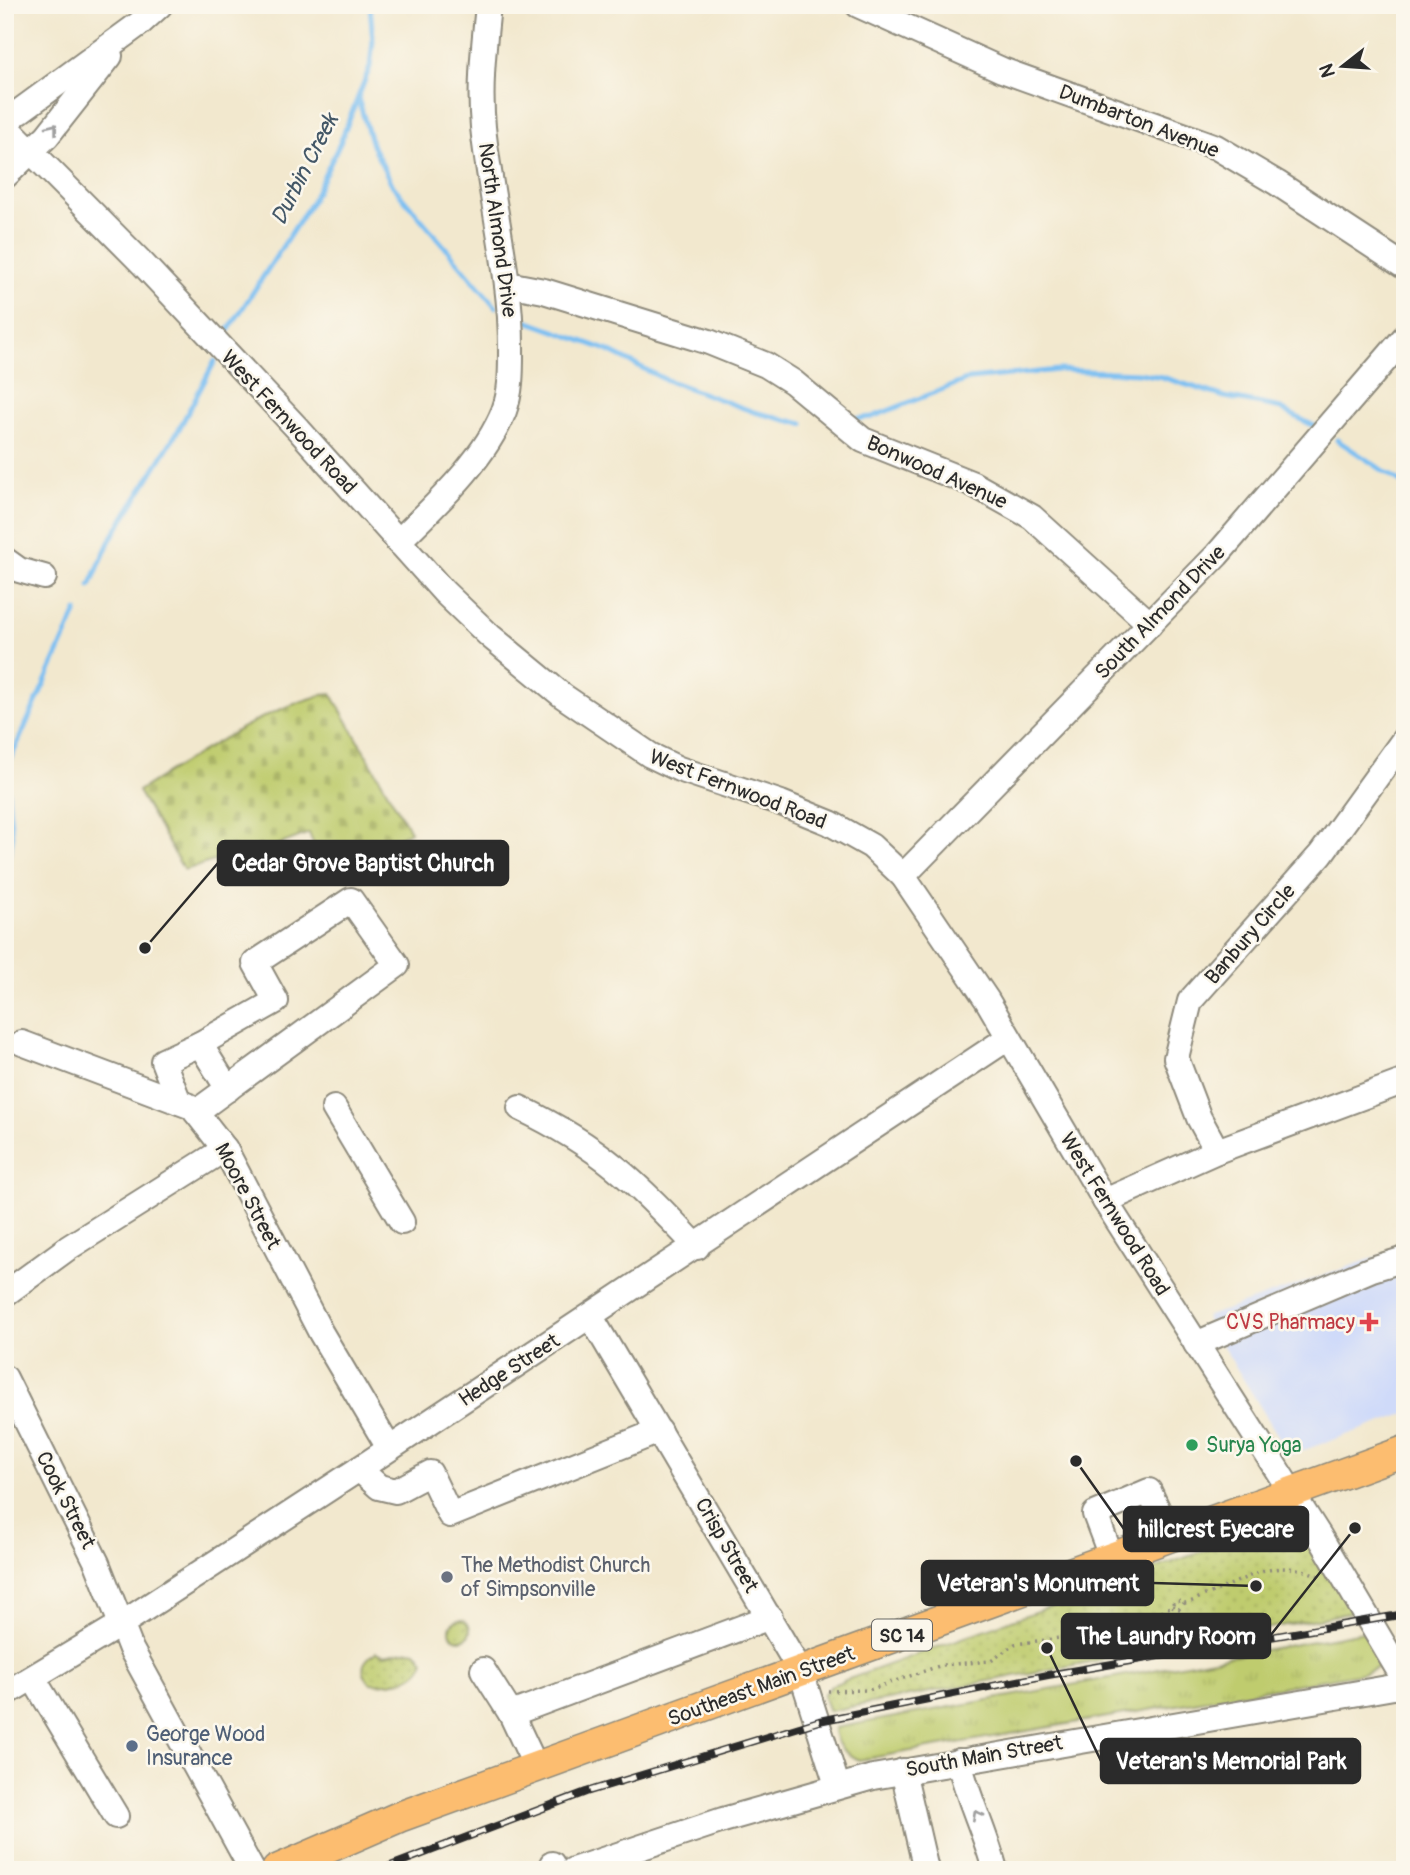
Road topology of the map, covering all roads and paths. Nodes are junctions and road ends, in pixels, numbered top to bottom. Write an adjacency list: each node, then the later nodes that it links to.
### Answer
1 (160, 5): 4 (street)
2 (488, 5): 9 (street, North Almond Drive)
3 (858, 5): 8 (street, Dumbarton Avenue)
4 (130, 31): 5 (street); 6 (street, one-way to 4)
5 (5, 123): 6 (street, West Fernwood Road)
6 (33, 153): 7 (street); 11 (street, West Fernwood Road)
7 (5, 176)
8 (1405, 267)
9 (507, 284): 11 (street, North Almond Drive); 14 (street, Bonwood Avenue)
10 (1405, 337): 14 (street, South Almond Drive)
11 (398, 542): 16 (street, West Fernwood Road)
12 (5, 561): 13 (street)
13 (44, 577)
14 (1150, 624): 16 (street, South Almond Drive)
15 (1405, 738): 26 (street, Banbury Circle)
16 (903, 876): 17 (street, West Fernwood Road)
17 (1008, 1038): 27 (street, West Fernwood Road); 29 (street, Hedge Street)
18 (22, 1043): 22 (street)
19 (200, 1044): 21 (street); 21 (street); 22 (street)
20 (1405, 1081): 26 (street)
21 (228, 1089): 22 (street)
22 (188, 1107): 25 (street, Moore Street)
23 (334, 1108): 28 (street)
24 (520, 1108): 29 (street)
25 (226, 1149): 31 (street); 36 (street, Moore Street)
26 (1217, 1151): 27 (street)
27 (1105, 1201): 33 (street, West Fernwood Road)
28 (402, 1222)
29 (697, 1247): 32 (street, Hedge Street)
30 (1405, 1258): 33 (street)
31 (5, 1294)
32 (591, 1317): 35 (street, Crisp Street); 36 (street, Hedge Street)
33 (1196, 1344): 39 (street, West Fernwood Road)
34 (5, 1378): 44 (street, Cook Street)
35 (659, 1430): 38 (street); 43 (street, Crisp Street)
36 (389, 1448): 38 (street, Hedge Street)
37 (1405, 1451): 39 (main road, Southeast Main Street / SC 14)
38 (359, 1469): 44 (street, Hedge Street)
39 (1291, 1494): 40 (main road, Southeast Main Street / SC 14); 42 (street, West Fernwood Road)
40 (1171, 1538): 41 (main road, Southeast Main Street / SC 14); 41 (street)
41 (1112, 1559): 47 (main road, Southeast Main Street / SC 14)
42 (1342, 1576): 47 (path); 48 (street, West Fernwood Road)
43 (770, 1617): 47 (street, Crisp Street); 50 (street)
44 (122, 1623): 46 (street, Hedge Street); 59 (street, Cook Street)
45 (483, 1670): 50 (street)
46 (33, 1678): 49 (street, Hedge Street); 55 (street)
47 (805, 1683): 52 (main road, Southeast Main Street / SC 14); 54 (street, Crisp Street)
48 (1405, 1683): 51 (street, South Main Street)
49 (5, 1694)
50 (511, 1714): 52 (street)
51 (959, 1761): 53 (street, South Main Street); 61 (street, one-way to 51)
52 (536, 1768): 60 (main road, Southeast Main Street / SC 14)
53 (903, 1771): 54 (street, South Main Street); 58 (street)
54 (838, 1785): 56 (street, South Main Street)
55 (116, 1816)
56 (610, 1858): 57 (street, South Main Street)
57 (559, 1868)
58 (926, 1868)
59 (252, 1870)
60 (277, 1870)
61 (995, 1870)

